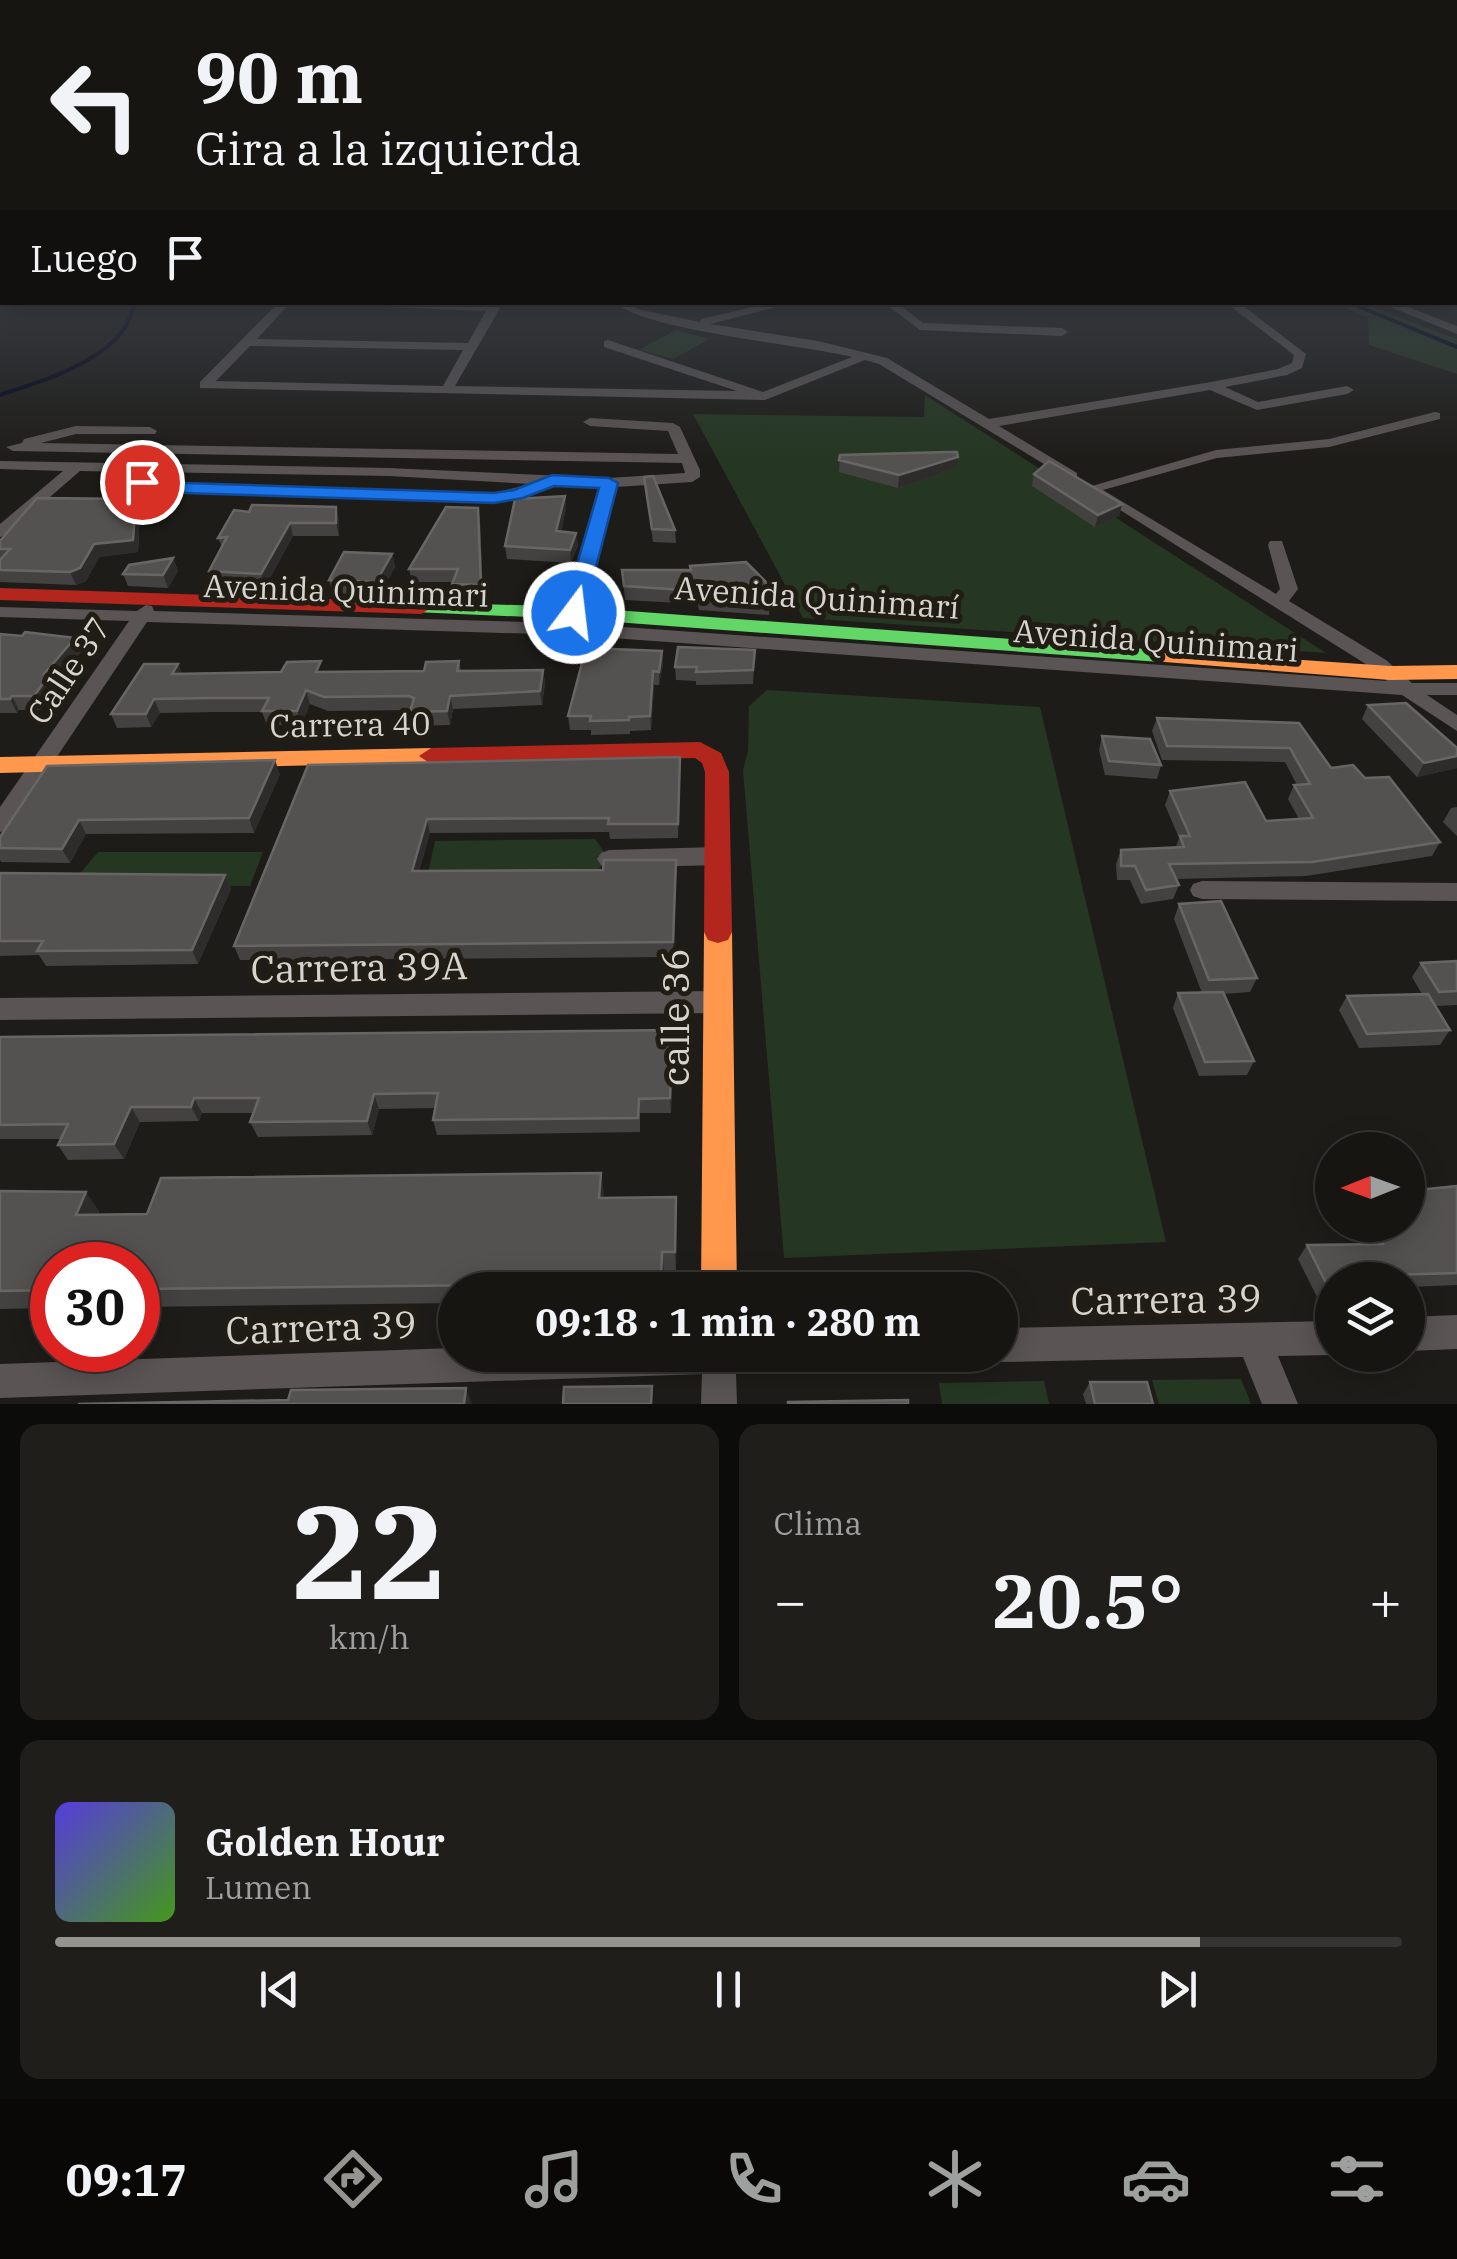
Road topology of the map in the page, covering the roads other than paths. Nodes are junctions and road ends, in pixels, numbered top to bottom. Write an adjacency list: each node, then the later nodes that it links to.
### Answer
1 (258, 330): 7 (street)
2 (482, 330): 9 (street)
3 (722, 330): 10 (street)
4 (1003, 330): 6 (street)
5 (1267, 330): 11 (street)
6 (1062, 332)
7 (246, 342): 9 (street); 14 (street)
8 (608, 344): 15 (street)
9 (472, 347): 14 (street)
10 (866, 356): 15 (street); 19 (street)
11 (1211, 386): 16 (street); 19 (street)
12 (1290, 389): 16 (street)
13 (1347, 390): 16 (street)
14 (446, 391): 15 (street)
15 (765, 396)
16 (1238, 399)
17 (1435, 416): 26 (street)
18 (590, 422): 22 (street)
19 (986, 424): 26 (street)
20 (150, 431): 21 (street)
21 (6, 451): 22 (street)
22 (688, 459): 25 (street)
23 (0, 465): 24 (street)
24 (77, 466): 25 (street); 27 (street)
25 (609, 483): 34 (street)
26 (1093, 488): 31 (street)
27 (8, 518): 28 (street)
28 (0, 532)
29 (1276, 545): 31 (street)
30 (0, 594): 32 (street, Avenida Quinimarí)
31 (1279, 602): 36 (street)
32 (147, 608): 33 (street); 34 (street, Avenida Quinimarí); 43 (street, Calle 37)
33 (5, 614)
34 (572, 621): 36 (street, Avenida Quinimarí); 38 (street, Avenida Quinimari)
35 (1457, 672): 36 (street, Avenida Quinimarí)
36 (1390, 673): 38 (street)
37 (1457, 688): 38 (street, Avenida Quinimari)
38 (1414, 695): 39 (street); 41 (street)
39 (1457, 724)
40 (700, 750): 43 (street, Carrera 40); 45 (street, calle 36)
41 (1457, 750)
42 (0, 764): 43 (street, Carrera 40)
43 (41, 764): 44 (street, Calle 37)
44 (0, 824)
45 (717, 856): 46 (street); 49 (street, calle 36)
46 (609, 859)
47 (1202, 890): 48 (street)
48 (1457, 892)
49 (719, 1002): 50 (street, Carrera 39A); 51 (street, calle 36)
50 (0, 1009)
51 (719, 1272)
52 (1457, 1332): 53 (street)
53 (1425, 1333)
54 (1315, 1339): 55 (street, Carrera 39)
55 (1254, 1341): 56 (street, Carrera 39); 61 (street)
56 (1018, 1345)
57 (438, 1366): 59 (street, Carrera 39)
58 (719, 1372): 60 (street)
59 (0, 1381)
60 (720, 1404)
61 (1280, 1404)

